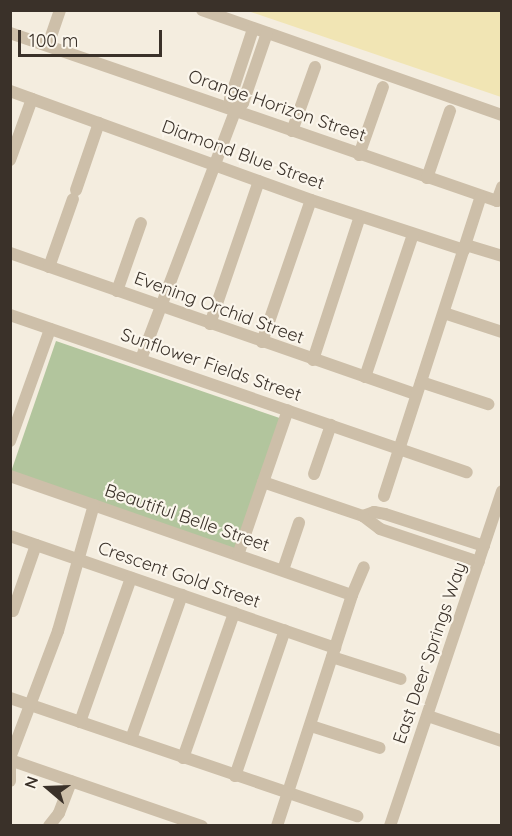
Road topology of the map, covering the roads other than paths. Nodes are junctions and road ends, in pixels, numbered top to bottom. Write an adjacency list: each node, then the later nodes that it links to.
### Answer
1 (60, 10): 6 (street)
2 (202, 10): 3 (street)
3 (253, 29): 5 (street); 12 (street)
4 (10, 33): 6 (street, Orange Horizon Street)
5 (267, 33): 12 (street); 13 (street)
6 (48, 45): 12 (street, Orange Horizon Street)
7 (315, 67): 15 (street)
8 (382, 87): 16 (street)
9 (10, 91): 10 (street, Diamond Blue Street)
10 (32, 99): 14 (street, Diamond Blue Street); 17 (street)
11 (450, 111): 19 (street)
12 (235, 112): 15 (street, Orange Horizon Street); 18 (street)
13 (501, 116)
14 (99, 123): 18 (street, Diamond Blue Street); 30 (street)
15 (292, 131): 16 (street, Orange Horizon Street)
16 (359, 154): 19 (street, Orange Horizon Street)
17 (10, 160)
18 (215, 164): 20 (street, Diamond Blue Street); 32 (street)
19 (427, 178): 22 (street, Orange Horizon Street)
20 (259, 181): 23 (street, Diamond Blue Street); 35 (street)
21 (501, 188): 22 (street, Orange Horizon Street)
22 (481, 196): 27 (street)
23 (311, 200): 24 (street, Diamond Blue Street); 38 (street)
24 (360, 216): 26 (street, Diamond Blue Street); 40 (street)
25 (141, 223): 31 (street)
26 (413, 234): 27 (street, Diamond Blue Street); 41 (street)
27 (465, 248): 29 (street, Diamond Blue Street); 33 (street)
28 (10, 253): 30 (street, Evening Orchid Street)
29 (501, 256)
30 (49, 267): 31 (street, Evening Orchid Street)
31 (117, 291): 32 (street, Evening Orchid Street)
32 (160, 306): 35 (street, Evening Orchid Street); 39 (street)
33 (444, 312): 37 (street); 42 (street)
34 (10, 315): 36 (street, Sunflower Fields Street)
35 (210, 324): 38 (street, Evening Orchid Street)
36 (50, 329): 39 (street, Sunflower Fields Street); 47 (street)
37 (501, 332)
38 (261, 342): 40 (street, Evening Orchid Street)
39 (141, 359): 45 (street, Sunflower Fields Street)
40 (313, 360): 41 (street, Evening Orchid Street)
41 (365, 377): 43 (street, Evening Orchid Street)
42 (421, 382): 43 (street); 44 (street)
43 (416, 394): 48 (street)
44 (488, 404)
45 (288, 410): 46 (street, Sunflower Fields Street); 52 (street)
46 (331, 425): 48 (street, Sunflower Fields Street); 50 (street)
47 (10, 441)
48 (399, 449): 49 (street, Sunflower Fields Street); 54 (street)
49 (467, 472)
50 (314, 474)
51 (10, 476): 55 (street, Beautiful Belle Street)
52 (263, 482): 56 (street); 61 (street)
53 (501, 491): 60 (street, East Deer Springs Way)
54 (384, 496)
55 (94, 506): 61 (street, Beautiful Belle Street); 62 (street)
56 (363, 516): 60 (street); 63 (street)
57 (299, 524): 65 (street)
58 (10, 536): 59 (street, Crescent Gold Street)
59 (36, 545): 62 (street, Crescent Gold Street); 69 (street)
60 (484, 546): 63 (street, East Deer Springs Way)
61 (238, 555): 65 (street, Beautiful Belle Street)
62 (78, 559): 66 (street, Crescent Gold Street); 75 (street)
63 (480, 562): 76 (street, East Deer Springs Way)
64 (364, 567): 68 (street)
65 (283, 570): 68 (street, Beautiful Belle Street)
66 (131, 578): 67 (street, Crescent Gold Street); 77 (street)
67 (182, 594): 70 (street, Crescent Gold Street); 79 (street)
68 (352, 595): 72 (street)
69 (13, 611)
70 (234, 613): 71 (street, Crescent Gold Street); 82 (street)
71 (285, 630): 72 (street, Crescent Gold Street); 84 (street)
72 (334, 653): 73 (street, Crescent Gold Street); 78 (street)
73 (401, 679)
74 (10, 698): 75 (street)
75 (29, 705): 77 (street); 83 (street)
76 (428, 716): 80 (street); 92 (street, East Deer Springs Way)
77 (80, 722): 79 (street)
78 (310, 726): 81 (street); 87 (street)
79 (131, 739): 82 (street)
80 (501, 741)
81 (380, 748)
82 (183, 758): 84 (street)
83 (10, 761): 85 (street); 86 (street)
84 (235, 776): 87 (street)
85 (10, 781)
86 (71, 781): 89 (street); 90 (street)
87 (288, 794): 88 (street); 91 (street)
88 (357, 816)
89 (49, 825)
90 (202, 825)
91 (278, 825)
92 (390, 825)

